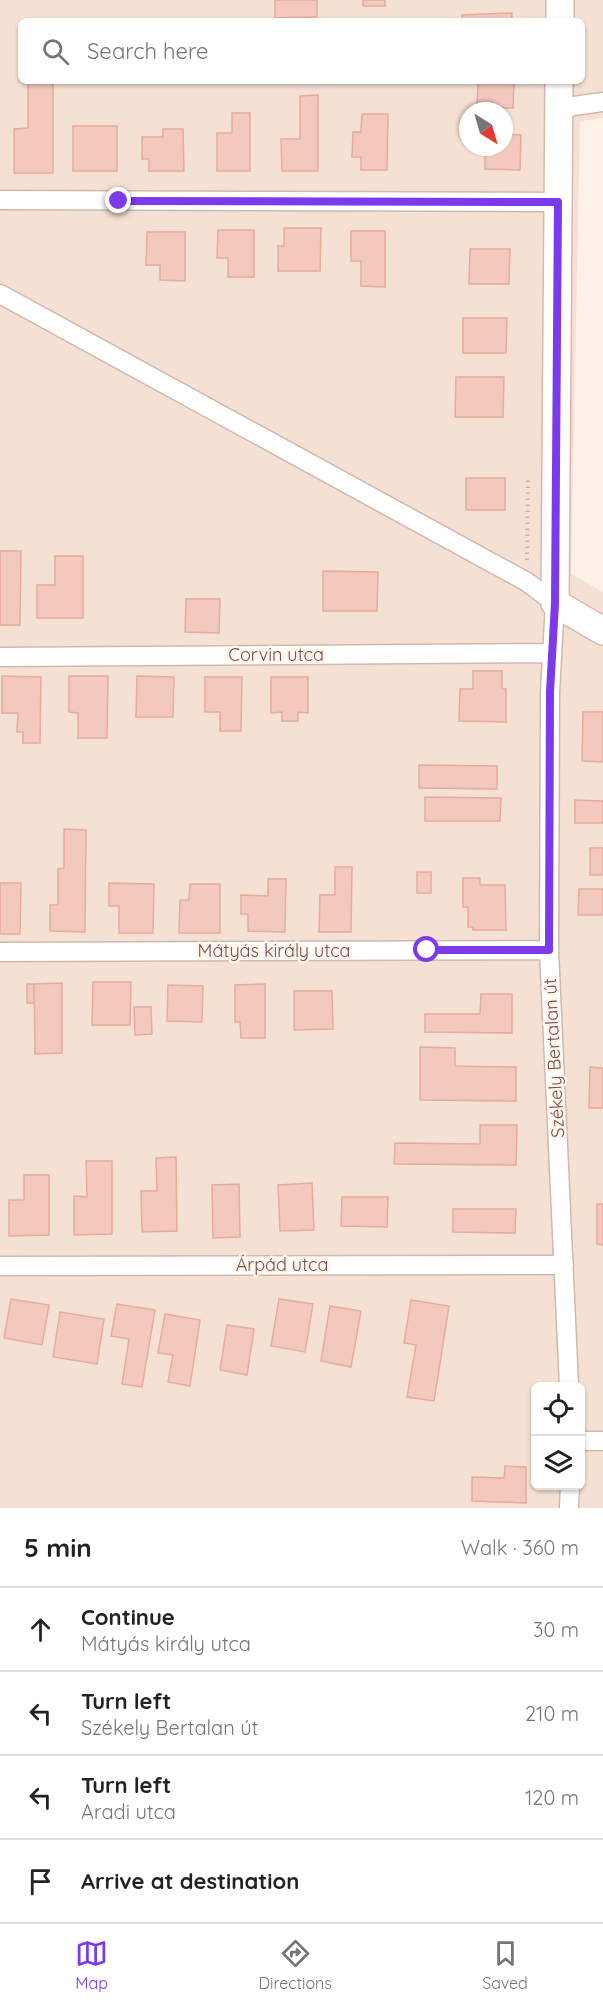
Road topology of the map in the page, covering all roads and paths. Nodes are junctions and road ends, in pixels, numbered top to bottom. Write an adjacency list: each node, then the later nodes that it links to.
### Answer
1 (560, 0): 2 (street)
2 (560, 18)
3 (560, 84): 5 (street, Székely Bertalan út)
4 (603, 102): 5 (street)
5 (559, 108): 7 (street, Székely Bertalan út)
6 (0, 200): 7 (street)
7 (558, 202): 9 (street, Székely Bertalan út)
8 (0, 294): 9 (street)
9 (555, 603): 10 (street); 11 (street, Székely Bertalan út)
10 (603, 631)
11 (552, 653): 12 (street, Corvin utca); 13 (street, Székely Bertalan út)
12 (0, 657)
13 (549, 950): 14 (street, Mátyás király utca); 15 (street, Székely Bertalan út)
14 (0, 952)
15 (564, 1265): 16 (street, Árpád utca); 17 (street, Székely Bertalan út)
16 (0, 1266)
17 (568, 1382)
18 (585, 1441): 19 (street)
19 (603, 1441)
20 (570, 1490): 21 (street)
21 (569, 1508)

